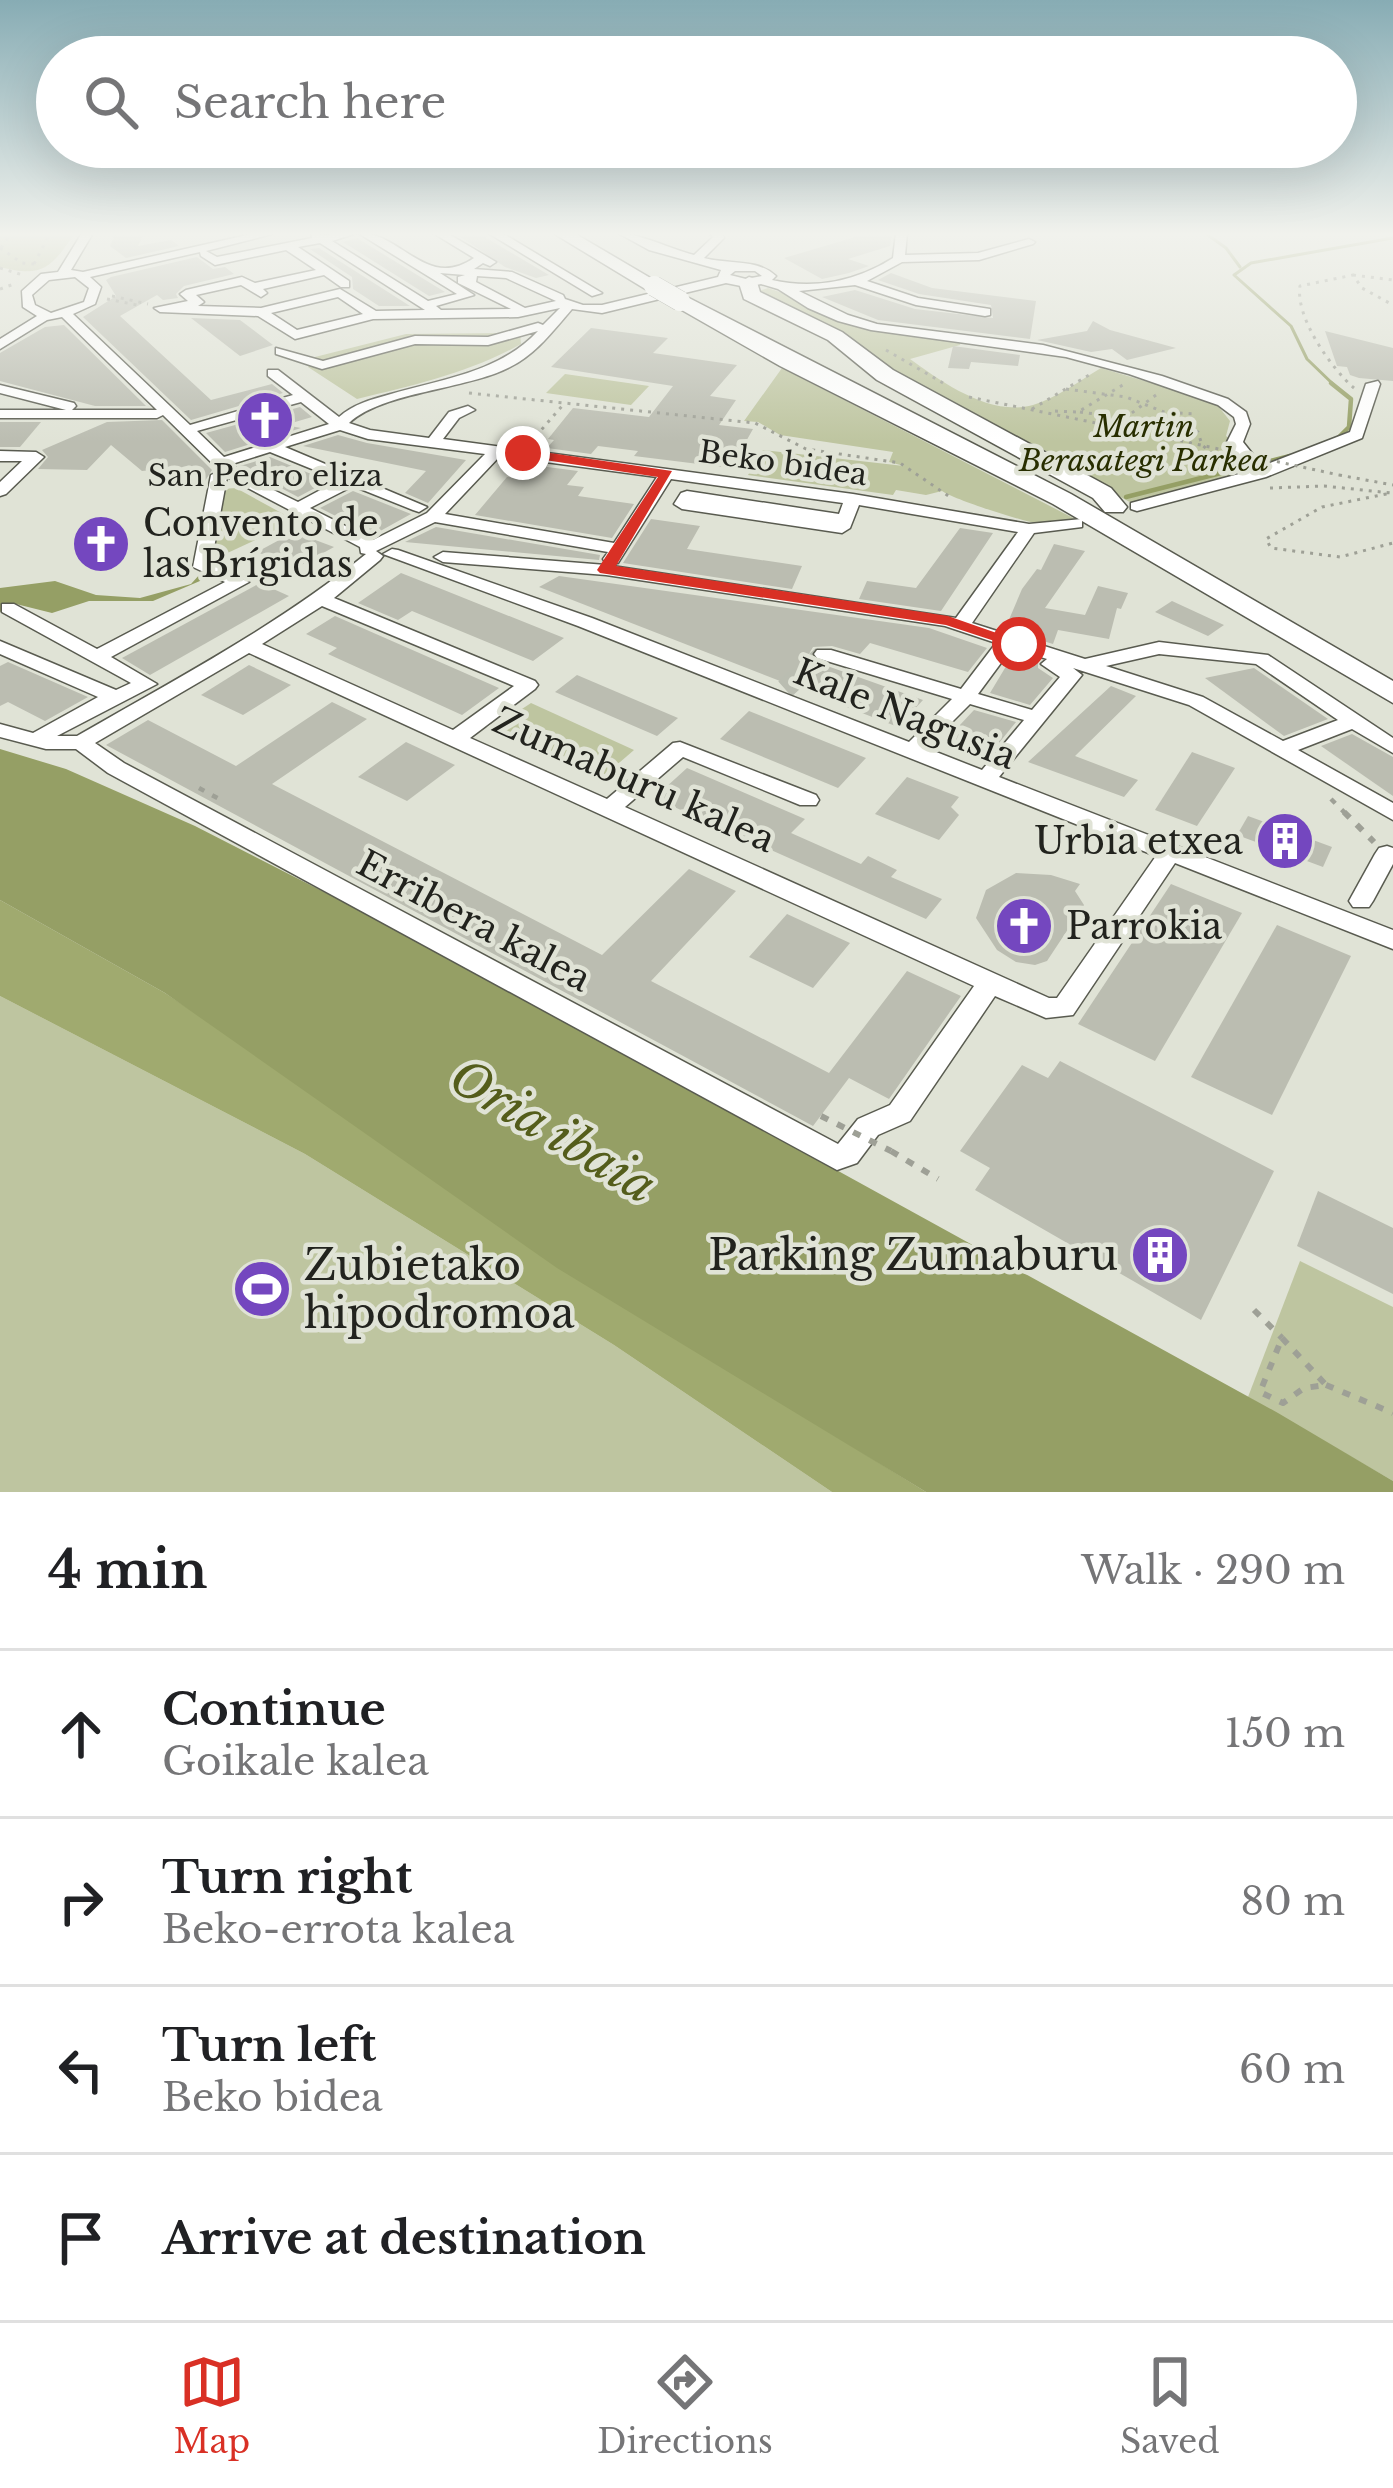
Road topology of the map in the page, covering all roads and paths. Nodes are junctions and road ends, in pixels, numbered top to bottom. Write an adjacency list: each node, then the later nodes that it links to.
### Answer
1 (28, 303): 31 (street)
2 (85, 303): 28 (street)
3 (133, 303): 23 (path)
4 (195, 303): 21 (street)
5 (263, 303): 24 (street)
6 (285, 303): 24 (street)
7 (354, 303): 29 (street)
8 (422, 303): 22 (street)
9 (436, 303): 22 (street)
10 (507, 303): 26 (street)
11 (557, 303): 25 (street)
12 (559, 303): 25 (street)
13 (586, 303): 25 (street)
14 (586, 303): 25 (street)
15 (688, 303): 94 (highway)
16 (693, 303): 72 (highway)
17 (765, 303): 72 (highway)
18 (814, 303): 36 (street)
19 (930, 303): 27 (street)
20 (1300, 303): 43 (path)
21 (186, 305)
22 (426, 305): 30 (street)
23 (150, 306): 24 (street)
24 (266, 306): 29 (street)
25 (563, 307): 26 (street); 26 (street); 35 (street); 39 (street)
26 (519, 311): 30 (street)
27 (985, 312)
28 (66, 314): 31 (street); 73 (street, Kale Nagusia)
29 (373, 315): 30 (street)
30 (441, 315)
31 (45, 316): 32 (street)
32 (0, 345)
33 (884, 349): 42 (path)
34 (281, 351): 35 (street)
35 (311, 362): 46 (street)
36 (1105, 365): 37 (street); 41 (path)
37 (1138, 376): 38 (street); 45 (path)
38 (1171, 386): 47 (path); 68 (street)
39 (440, 387): 48 (path); 59 (street)
40 (0, 389): 56 (street)
41 (1066, 389): 45 (path); 49 (path)
42 (953, 391)
43 (1371, 391): 68 (street)
44 (962, 395): 49 (path)
45 (1104, 395): 47 (path); 51 (path)
46 (300, 398): 59 (street); 60 (street)
47 (1142, 404): 52 (path); 57 (path)
48 (562, 406): 61 (path); 75 (path)
49 (1035, 409): 51 (path); 70 (path, bridge)
50 (468, 410): 62 (street)
51 (1078, 412): 57 (path)
52 (1180, 412): 55 (path); 58 (path)
53 (0, 414): 56 (street)
54 (157, 414): 56 (street)
55 (1196, 414)
56 (107, 415)
57 (1125, 418): 58 (path)
58 (1168, 423): 68 (path)
59 (340, 425): 62 (street, Beko bidea); 63 (street)
60 (196, 427)
61 (532, 441)
62 (433, 442): 64 (street, Beko bidea)
63 (271, 447): 67 (street); 91 (street)
64 (498, 450): 66 (street, Beko bidea); 74 (street)
65 (1, 456): 69 (street)
66 (667, 474): 71 (street, Beko bidea); 81 (street)
67 (352, 480): 73 (street); 74 (street)
68 (1253, 482): 70 (path); 72 (street)
69 (0, 490)
70 (1392, 490): 79 (path)
71 (854, 499): 75 (street, Beko bidea); 76 (street)
72 (1125, 506): 93 (highway)
73 (297, 509): 80 (street, Kale Nagusia)
74 (426, 512): 80 (street); 81 (street)
75 (968, 516): 78 (street, Beko bidea)
76 (844, 520): 76 (street)
77 (1076, 523): 78 (street, Beko bidea)
78 (1029, 529): 86 (street)
79 (1393, 543)
80 (381, 549): 84 (street); 105 (street, Kale Nagusia)
81 (618, 549): 83 (street)
82 (442, 556): 83 (street)
83 (605, 570): 86 (street)
84 (321, 599): 87 (street); 100 (street)
85 (4, 616): 91 (street)
86 (959, 627): 88 (street)
87 (248, 645): 100 (street, Zumaburu kalea); 102 (street)
88 (1004, 645): 92 (street); 95 (street); 97 (street)
89 (0, 647): 96 (street)
90 (824, 654): 95 (street)
91 (100, 655): 96 (street)
92 (1085, 664): 98 (street); 104 (street)
93 (1393, 668)
94 (1393, 694)
95 (967, 695): 97 (street); 105 (street)
96 (116, 697): 101 (street)
97 (1038, 718): 106 (street)
98 (1353, 721): 103 (street); 104 (street)
99 (0, 730): 101 (street)
100 (455, 739): 111 (street, Zumaburu kalea)
101 (35, 740): 102 (street)
102 (80, 742): 117 (street, Erribera kalea)
103 (1393, 747)
104 (1280, 749): 112 (street)
105 (911, 752): 106 (street, Kale Nagusia)
106 (985, 781): 113 (street, Kale Nagusia)
107 (1317, 785): 114 (path)
108 (200, 788): 110 (path)
109 (808, 800): 111 (street)
110 (226, 802)
111 (609, 808): 117 (street, Zumaburu kalea)
112 (1393, 813)
113 (1169, 854): 116 (street, Kale Nagusia); 117 (street, Zumaburu kalea)
114 (1390, 855): 115 (street)
115 (1361, 901)
116 (1393, 940)
117 (991, 982)
118 (820, 1116): 119 (path, bridge)
119 (938, 1179)
120 (1254, 1310): 121 (path)
121 (1282, 1338): 122 (path); 122 (path)
122 (1325, 1385): 123 (path)
123 (1393, 1413)

